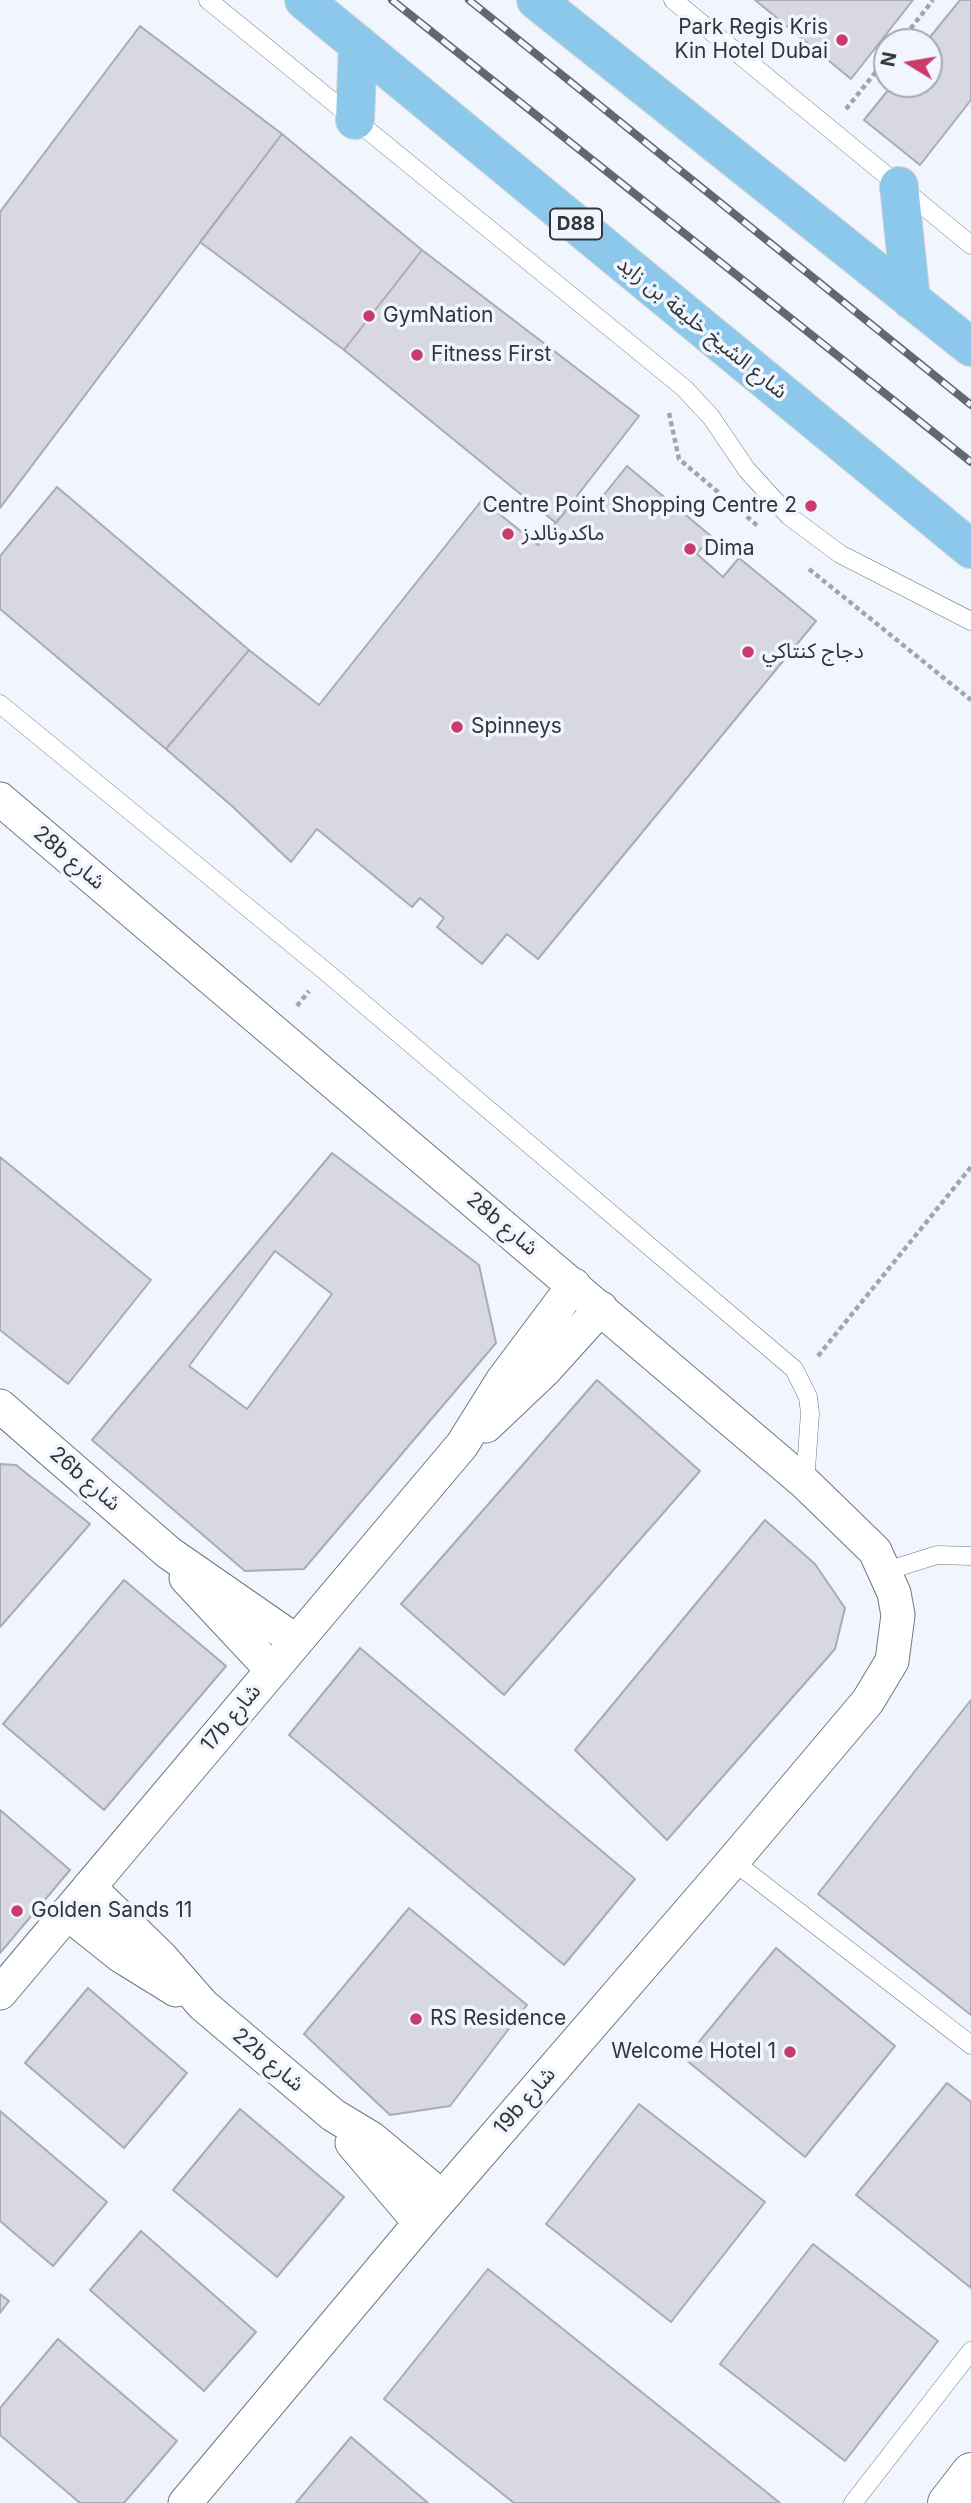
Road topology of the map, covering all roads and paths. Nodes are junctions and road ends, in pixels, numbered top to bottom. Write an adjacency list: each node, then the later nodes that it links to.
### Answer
1 (208, 0): 9 (lane)
2 (304, 0): 7 (main road, شارع الشيخ خليفة بن زايد / D88)
3 (536, 0): 13 (main road)
4 (673, 0): 10 (lane)
5 (933, 0): 6 (path)
6 (911, 28)
7 (358, 44): 9 (main road); 15 (main road, شارع الشيخ خليفة بن زايد / D88)
8 (873, 75): 10 (path)
9 (355, 120): 16 (lane)
10 (830, 129): 11 (lane)
11 (900, 186): 12 (lane); 13 (main road)
12 (971, 245)
13 (911, 300): 14 (main road)
14 (971, 348)
15 (971, 549)
16 (971, 621)
17 (0, 704): 19 (lane)
18 (0, 799): 20 (street, 28b شارع)
19 (325, 971): 20 (path); 24 (lane)
20 (276, 1034): 22 (street, 28b شارع)
21 (971, 1167): 24 (path)
22 (574, 1285): 23 (street, 28b شارع); 26 (street, 17b شارع)
23 (601, 1308): 26 (street, 17b شارع); 27 (street, 28b شارع)
24 (783, 1360): 27 (lane)
25 (0, 1406): 28 (street, 26b شارع)
26 (462, 1445): 31 (street, 17b شارع)
27 (805, 1483): 30 (street, 28b شارع)
28 (169, 1553): 31 (street, 26b شارع); 32 (street, 26b شارع)
29 (971, 1556): 30 (lane)
30 (886, 1571): 33 (street, 28b شارع)
31 (296, 1641): 32 (street, 17b شارع)
32 (272, 1670): 35 (street, 17b شارع)
33 (868, 1700): 34 (street, 19b شارع)
34 (733, 1861): 39 (lane); 41 (street, 19b شارع)
35 (89, 1887): 36 (street, 17b شارع); 38 (street, 22b شارع)
36 (66, 1913): 37 (street, 17b شارع); 38 (street, 22b شارع)
37 (0, 1993)
38 (203, 2005): 40 (street, 22b شارع)
39 (971, 2045)
40 (333, 2115): 41 (street, 22b شارع); 42 (street, 22b شارع)
41 (442, 2197): 42 (street, 19b شارع)
42 (420, 2222): 45 (street, 19b شارع)
43 (971, 2351): 46 (lane)
44 (971, 2472): 47 (main road)
45 (185, 2503)
46 (853, 2503)
47 (947, 2503)

